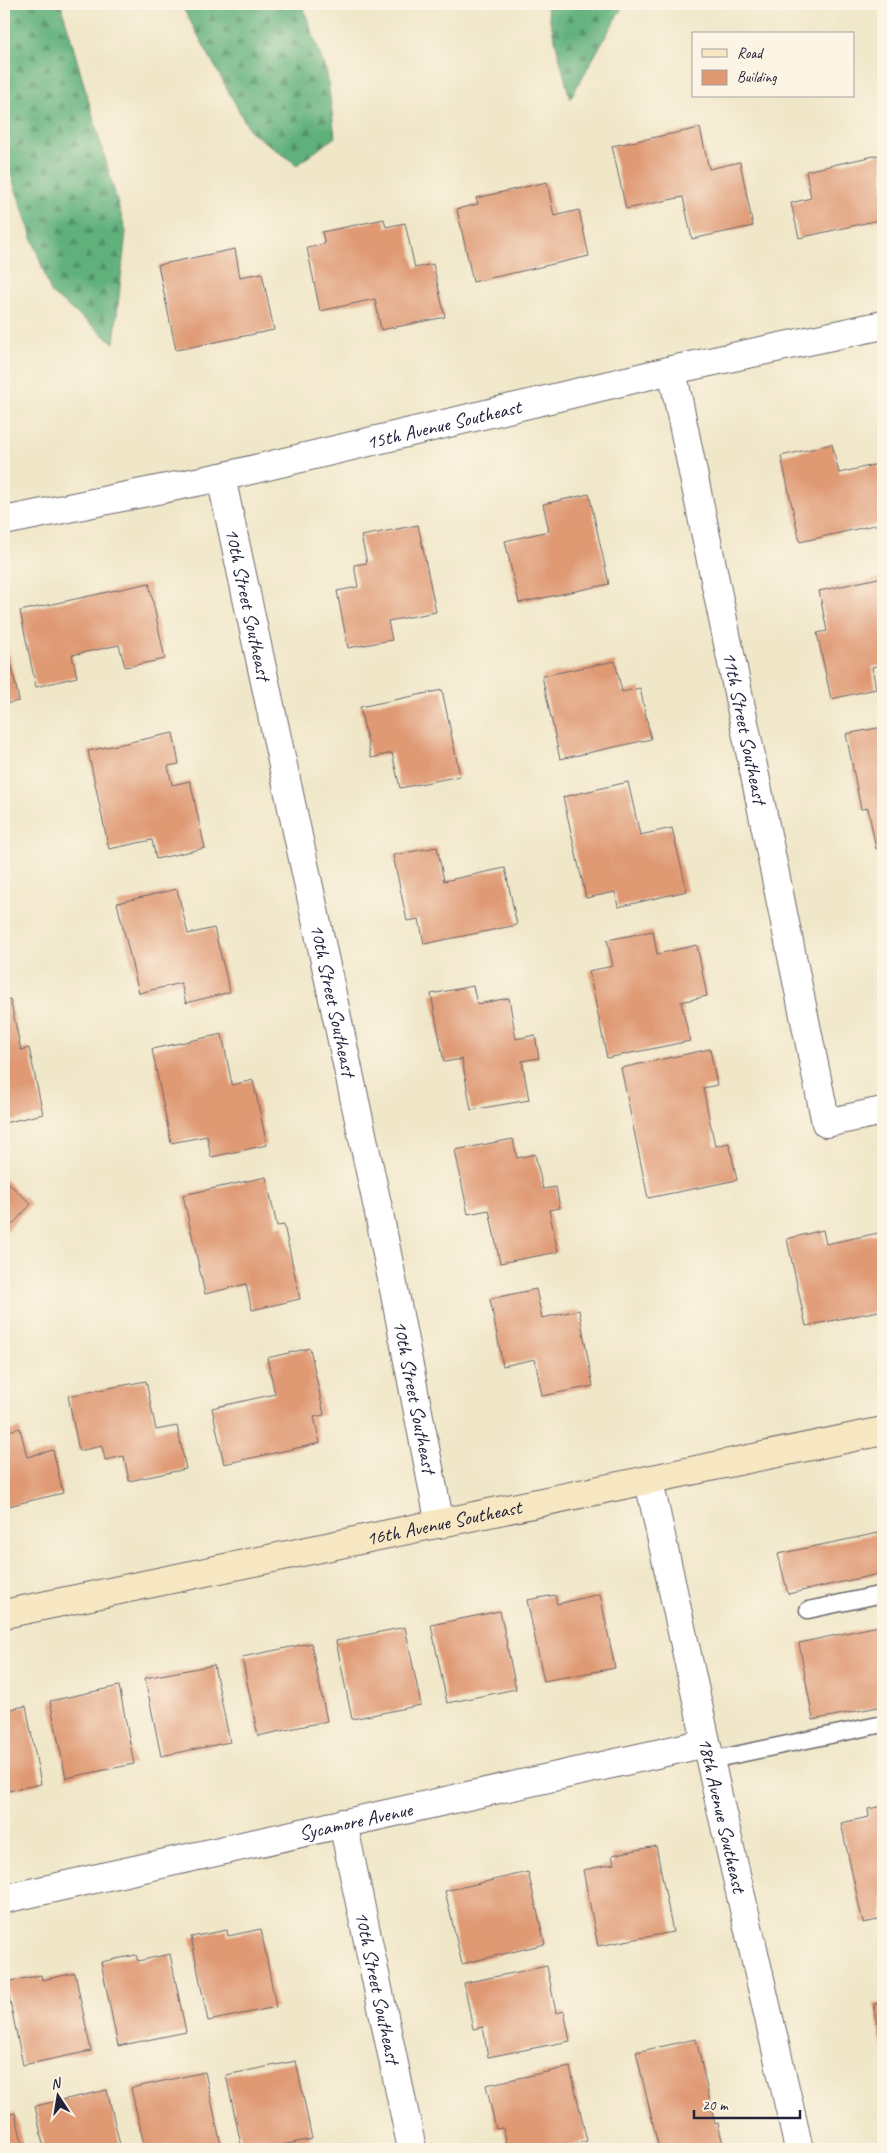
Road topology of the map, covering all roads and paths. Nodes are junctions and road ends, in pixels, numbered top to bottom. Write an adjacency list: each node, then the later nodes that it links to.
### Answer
1 (883, 325): 2 (street, 15th Avenue Southeast)
2 (672, 370): 3 (street, 15th Avenue Southeast); 5 (street, 11th Street Southeast)
3 (221, 477): 4 (street, 15th Avenue Southeast); 8 (street, 10th Street Southeast)
4 (4, 521)
5 (883, 1111)
6 (883, 1430): 7 (street, 16th Avenue Southeast)
7 (649, 1480): 8 (street, 16th Avenue Southeast); 13 (street, 18th Avenue Southeast)
8 (440, 1524): 11 (street, 16th Avenue Southeast)
9 (883, 1594): 10 (lane)
10 (808, 1610)
11 (4, 1614)
12 (883, 1724): 13 (lane)
13 (709, 1752): 14 (street, Sycamore Avenue); 17 (street, 18th Avenue Southeast)
14 (343, 1823): 15 (street, Sycamore Avenue); 16 (street, 10th Street Southeast)
15 (4, 1899)
16 (412, 2149)
17 (799, 2149)

